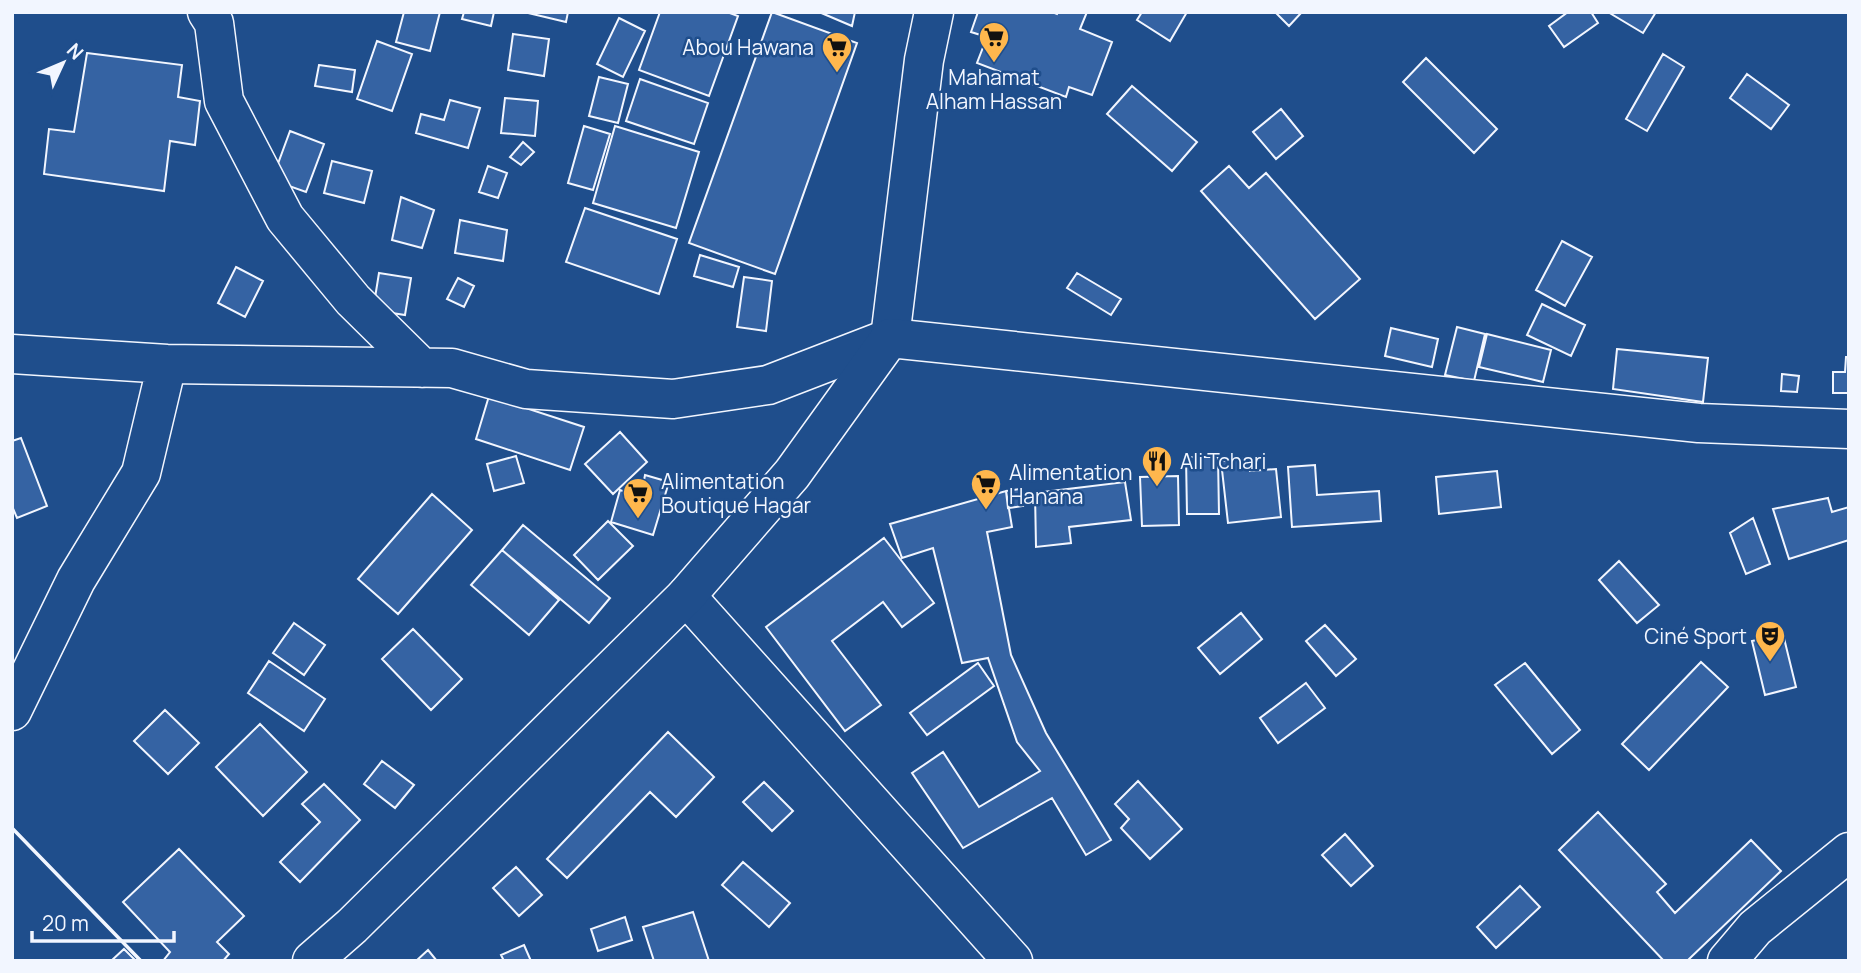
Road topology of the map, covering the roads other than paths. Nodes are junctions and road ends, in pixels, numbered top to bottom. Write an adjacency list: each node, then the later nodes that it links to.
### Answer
1 (207, 12): 6 (street)
2 (934, 12): 3 (street)
3 (890, 338): 6 (street); 7 (street); 8 (street)
4 (12, 354): 5 (street)
5 (167, 364): 6 (street); 9 (street)
6 (422, 368)
7 (1849, 429)
8 (686, 596): 11 (street); 12 (street)
9 (12, 710)
10 (1849, 852): 13 (street)
11 (312, 961)
12 (1013, 961)
13 (1727, 961)

